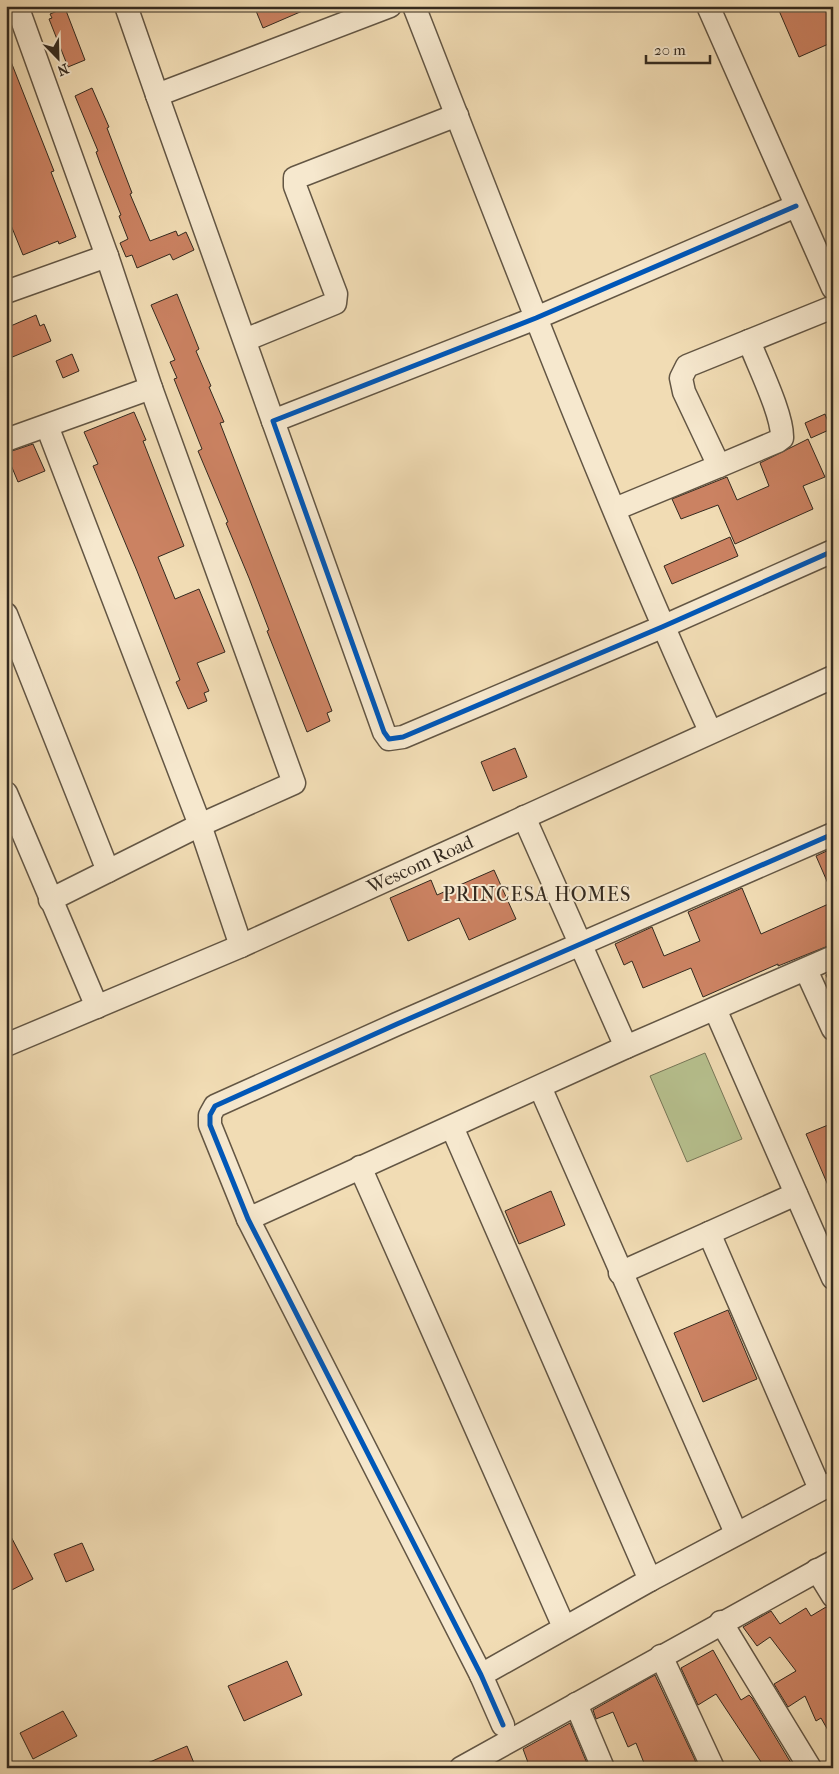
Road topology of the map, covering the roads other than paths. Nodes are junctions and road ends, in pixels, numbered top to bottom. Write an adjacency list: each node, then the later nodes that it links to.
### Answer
1 (18, 6): 9 (street)
2 (126, 6): 6 (street)
3 (390, 6): 6 (street)
4 (414, 6): 7 (street)
5 (708, 6): 8 (street)
6 (158, 95): 14 (street)
7 (457, 115): 13 (street); 14 (street)
8 (796, 206): 10 (street); 13 (street)
9 (107, 256): 11 (street); 16 (street)
10 (833, 288)
11 (6, 292)
12 (833, 307): 15 (street)
13 (536, 318): 17 (street); 21 (street)
14 (245, 340): 17 (street)
15 (749, 341): 20 (street); 20 (street)
16 (151, 388): 18 (street); 29 (street)
17 (273, 421): 24 (street)
18 (47, 426): 19 (street); 29 (street)
19 (6, 440)
20 (719, 466): 21 (street)
21 (615, 509): 24 (street)
22 (833, 551): 24 (street)
23 (6, 614): 31 (street)
24 (662, 627): 26 (street)
25 (833, 677): 26 (street, Wescom Road)
26 (710, 731): 28 (street, Wescom Road)
27 (6, 793): 32 (street)
28 (524, 817): 33 (street); 34 (street, Wescom Road)
29 (200, 825): 31 (street); 34 (street)
30 (833, 834): 33 (street)
31 (108, 870): 32 (street)
32 (50, 900): 37 (street)
33 (581, 943): 41 (street); 46 (street)
34 (241, 946): 37 (street, Wescom Road)
35 (833, 957): 36 (street)
36 (806, 970): 38 (street); 39 (street)
37 (97, 1006): 40 (street, Wescom Road)
38 (715, 1010): 41 (street); 45 (street)
39 (833, 1029)
40 (6, 1045)
41 (626, 1047): 42 (street)
42 (540, 1087): 43 (street); 48 (street)
43 (452, 1127): 44 (street); 53 (street)
44 (360, 1167): 46 (street); 56 (street)
45 (796, 1194): 47 (street); 49 (street)
46 (248, 1219): 58 (street)
47 (709, 1233): 48 (street); 50 (street)
48 (620, 1273): 51 (street)
49 (833, 1278)
50 (826, 1486): 51 (street)
51 (736, 1534): 53 (street)
52 (825, 1566): 54 (street); 55 (street)
53 (650, 1580): 56 (street)
54 (833, 1596)
55 (721, 1622): 57 (street); 64 (street)
56 (564, 1627): 58 (street)
57 (661, 1656): 59 (street); 63 (street)
58 (481, 1675): 60 (street)
59 (576, 1704): 61 (street); 62 (street)
60 (503, 1725)
61 (461, 1768)
62 (603, 1768)
63 (713, 1768)
64 (810, 1768)

